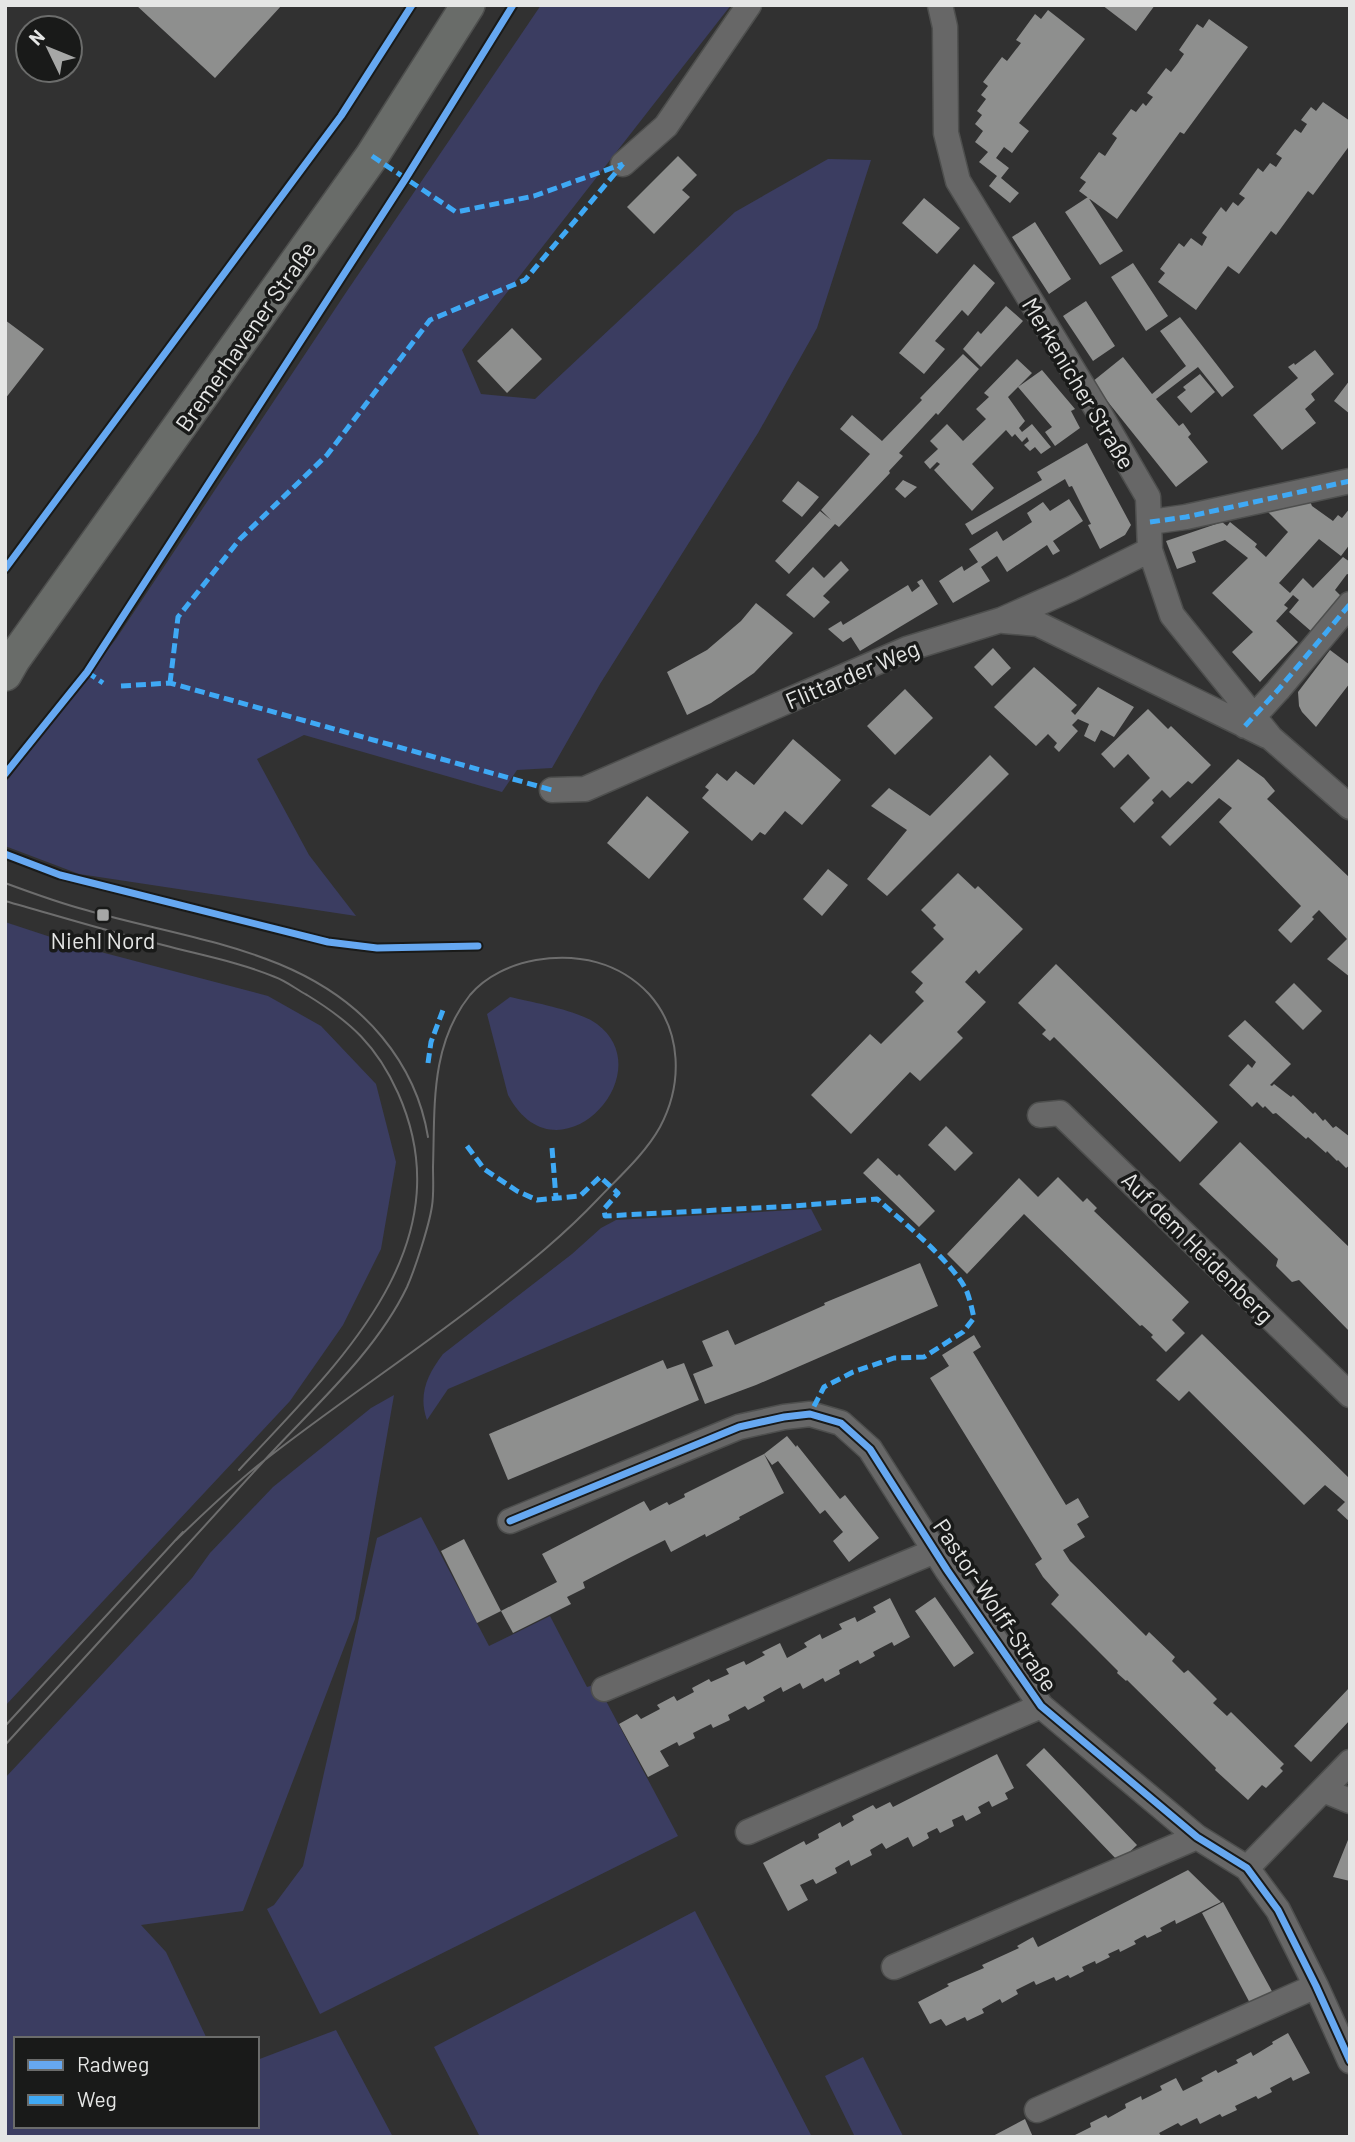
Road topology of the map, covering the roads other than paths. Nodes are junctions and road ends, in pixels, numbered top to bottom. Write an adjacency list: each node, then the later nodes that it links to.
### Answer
1 (468, 5): 10 (street, Bremerhavener Straße)
2 (749, 5): 4 (street)
3 (940, 5): 6 (street, Merkenicher Straße)
4 (623, 164)
5 (1350, 481): 6 (street)
6 (1150, 522): 7 (street, Merkenicher Straße)
7 (1150, 550): 9 (street, Flittarder Weg); 11 (street, Merkenicher Straße)
8 (1350, 604): 11 (street)
9 (1001, 620): 11 (street, Merkenicher Straße); 12 (street, Flittarder Weg)
10 (8, 667)
11 (1250, 722): 13 (street, Merkenicher Straße)
12 (552, 790)
13 (1350, 807)
14 (1040, 1115): 15 (street, Auf dem Heidenberg)
15 (1350, 1395)
16 (510, 1521): 17 (street, Pastor-Wolff-Straße)
17 (935, 1551): 18 (street, Pastor-Wolff-Straße); 19 (street, Pastor-Wolff-Straße)
18 (604, 1689)
19 (1041, 1706): 23 (street, Pastor-Wolff-Straße); 24 (street, Pastor-Wolff-Straße)
20 (1350, 1762): 21 (street)
21 (1323, 1790): 22 (street); 25 (street)
22 (1350, 1801)
23 (748, 1832)
24 (1197, 1837): 25 (street, Pastor-Wolff-Straße); 26 (street)
25 (1247, 1868): 27 (street, Pastor-Wolff-Straße)
26 (894, 1967)
27 (1316, 1986): 28 (street, Pastor-Wolff-Straße); 29 (street)
28 (1350, 2061)
29 (1037, 2110)

